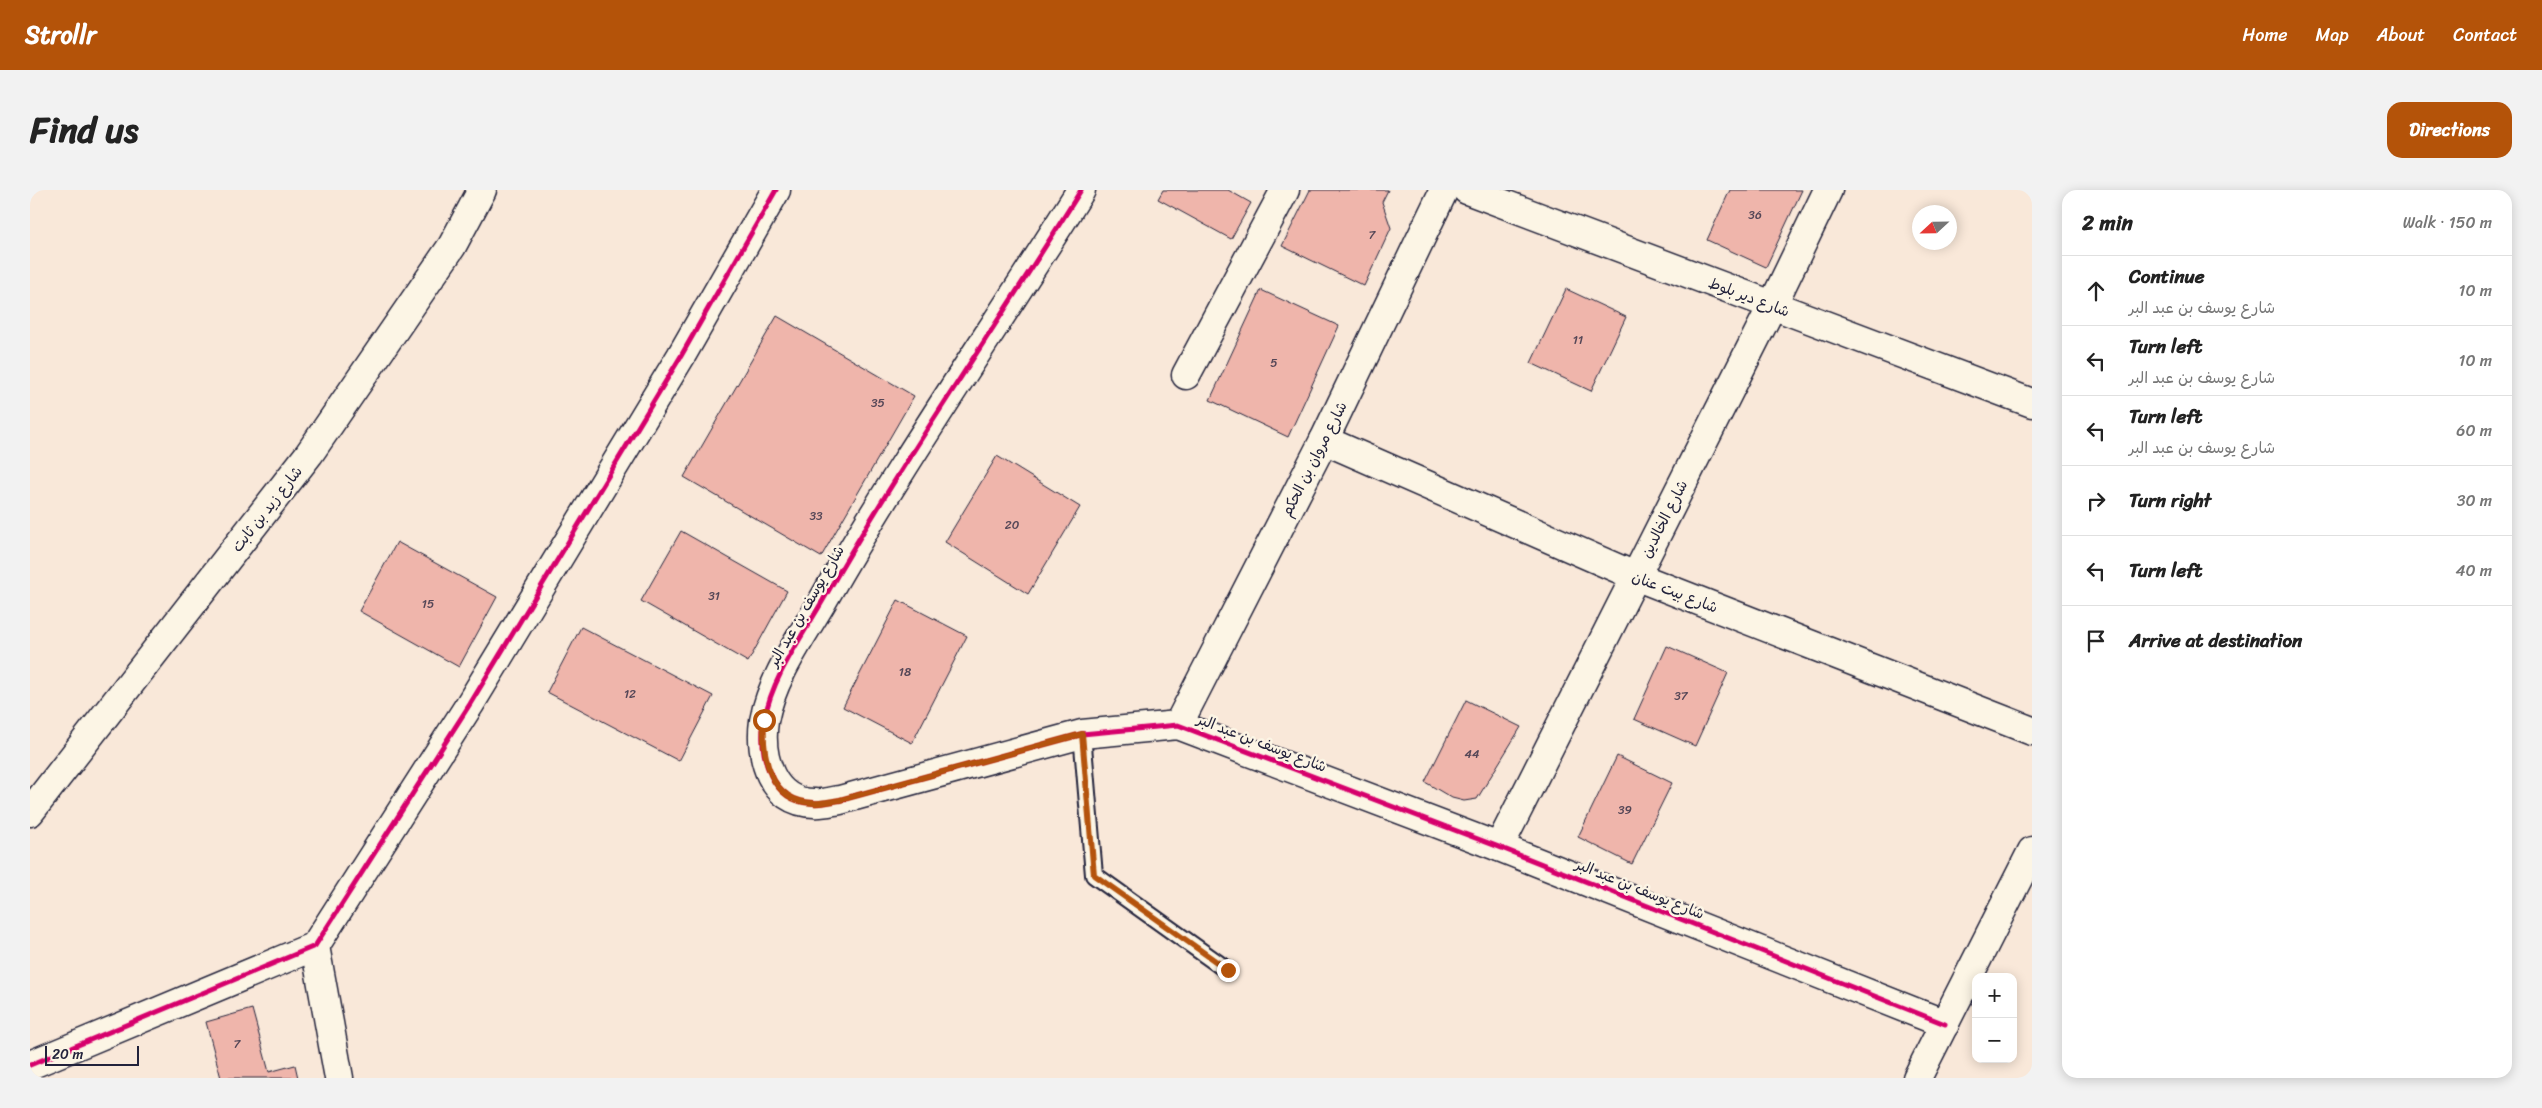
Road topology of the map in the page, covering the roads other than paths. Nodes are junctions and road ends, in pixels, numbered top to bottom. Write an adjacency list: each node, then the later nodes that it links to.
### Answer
1 (482, 190): 16 (street, شارع زيد بن ثابت)
2 (776, 190): 19 (street)
3 (1081, 190): 15 (street, شارع يوسف بن عبد البر)
4 (1285, 190): 9 (street)
5 (1444, 190): 11 (street, شارع مروان بن الحكم)
6 (1467, 190): 8 (street, شارع دير بلوط)
7 (1828, 190): 8 (street, شارع الخالدين)
8 (1772, 306): 10 (street, شارع دير بلوط); 12 (street, شارع الخالدين)
9 (1186, 375)
10 (2032, 403)
11 (1324, 440): 12 (street, شارع بيت عنان); 13 (street, شارع مروان بن الحكم)
12 (1635, 576): 14 (street, شارع بيت عنان); 17 (street, شارع الخالدين)
13 (1178, 725): 15 (street, شارع يوسف بن عبد البر); 17 (street, شارع يوسف بن عبد البر)
14 (2032, 731)
15 (1082, 734): 20 (lane)
16 (30, 812)
17 (1499, 847): 21 (street, شارع يوسف بن عبد البر)
18 (2032, 851): 21 (street)
19 (316, 946): 22 (street); 23 (street)
20 (1228, 970)
21 (1945, 1024): 24 (street)
22 (30, 1065)
23 (339, 1078)
24 (1917, 1078)

